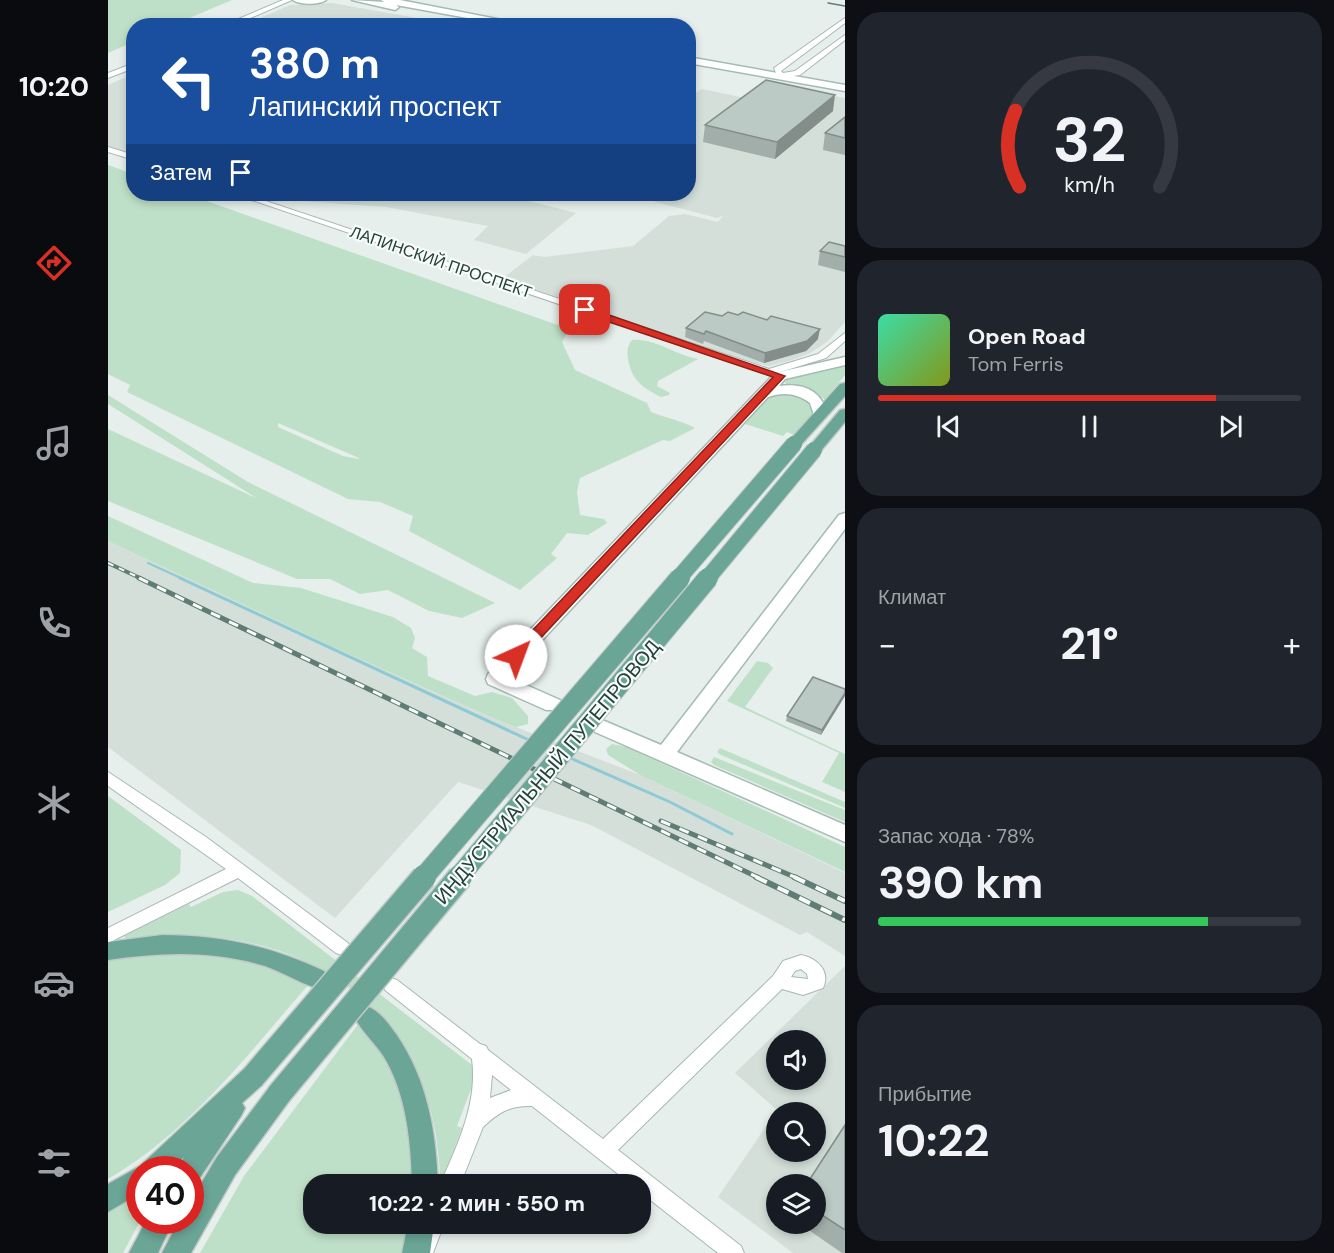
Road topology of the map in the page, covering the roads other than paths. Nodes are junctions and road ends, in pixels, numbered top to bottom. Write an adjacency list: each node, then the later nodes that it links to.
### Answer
1 (273, 0): 7 (street)
2 (289, 0): 8 (street)
3 (297, 0): 4 (street)
4 (322, 0)
5 (356, 0): 9 (street)
6 (385, 0): 10 (street)
7 (232, 18)
8 (245, 18)
9 (454, 18)
10 (485, 18)
11 (845, 20): 20 (street)
12 (845, 37): 21 (street)
13 (696, 56): 20 (street)
14 (126, 58): 17 (street)
15 (696, 61): 20 (street)
16 (126, 63): 19 (street)
17 (108, 66)
18 (126, 68): 22 (street)
19 (108, 71)
20 (779, 73): 21 (street); 24 (street)
21 (797, 73): 23 (street)
22 (108, 76)
23 (845, 82)
24 (845, 88)
25 (108, 149): 26 (street)
26 (126, 155)
27 (259, 201): 30 (street, ЛАПИНСКИЙ ПРОСПЕКТ)
28 (842, 339): 30 (street)
29 (845, 361): 30 (street)
30 (775, 374): 32 (street)
31 (845, 387): 33 (main road)
32 (760, 396): 33 (street); 37 (street)
33 (820, 415): 35 (main road)
34 (843, 417): 35 (main road)
35 (804, 447): 51 (main road, ИНДУСТРИАЛЬНЫЙ ПУТЕПРОВОД, bridge); 65 (main road, ИНДУСТРИАЛЬНЫЙ ПУТЕПРОВОД, bridge)
36 (845, 518): 39 (street)
37 (553, 705)
38 (602, 727): 39 (street)
39 (665, 754): 41 (street)
40 (108, 778): 42 (street)
41 (845, 834)
42 (238, 870): 43 (street); 44 (street)
43 (108, 936)
44 (342, 948)
45 (108, 951): 46 (main road)
46 (316, 978)
47 (779, 981): 54 (street)
48 (391, 985): 50 (street)
49 (366, 1016): 57 (main road)
50 (480, 1052): 52 (street); 53 (street)
51 (253, 1077): 55 (main road); 56 (main road)
52 (536, 1098): 53 (street); 54 (street)
53 (476, 1121): 58 (street)
54 (603, 1152): 68 (street)
55 (166, 1156)
56 (199, 1156)
57 (425, 1174)
58 (454, 1174)
59 (126, 1187): 60 (main road)
60 (108, 1198)
61 (153, 1234): 64 (main road)
62 (419, 1234): 66 (main road)
63 (430, 1234): 67 (street)
64 (143, 1253)
65 (176, 1253)
66 (416, 1253)
67 (423, 1253)
68 (734, 1253)

